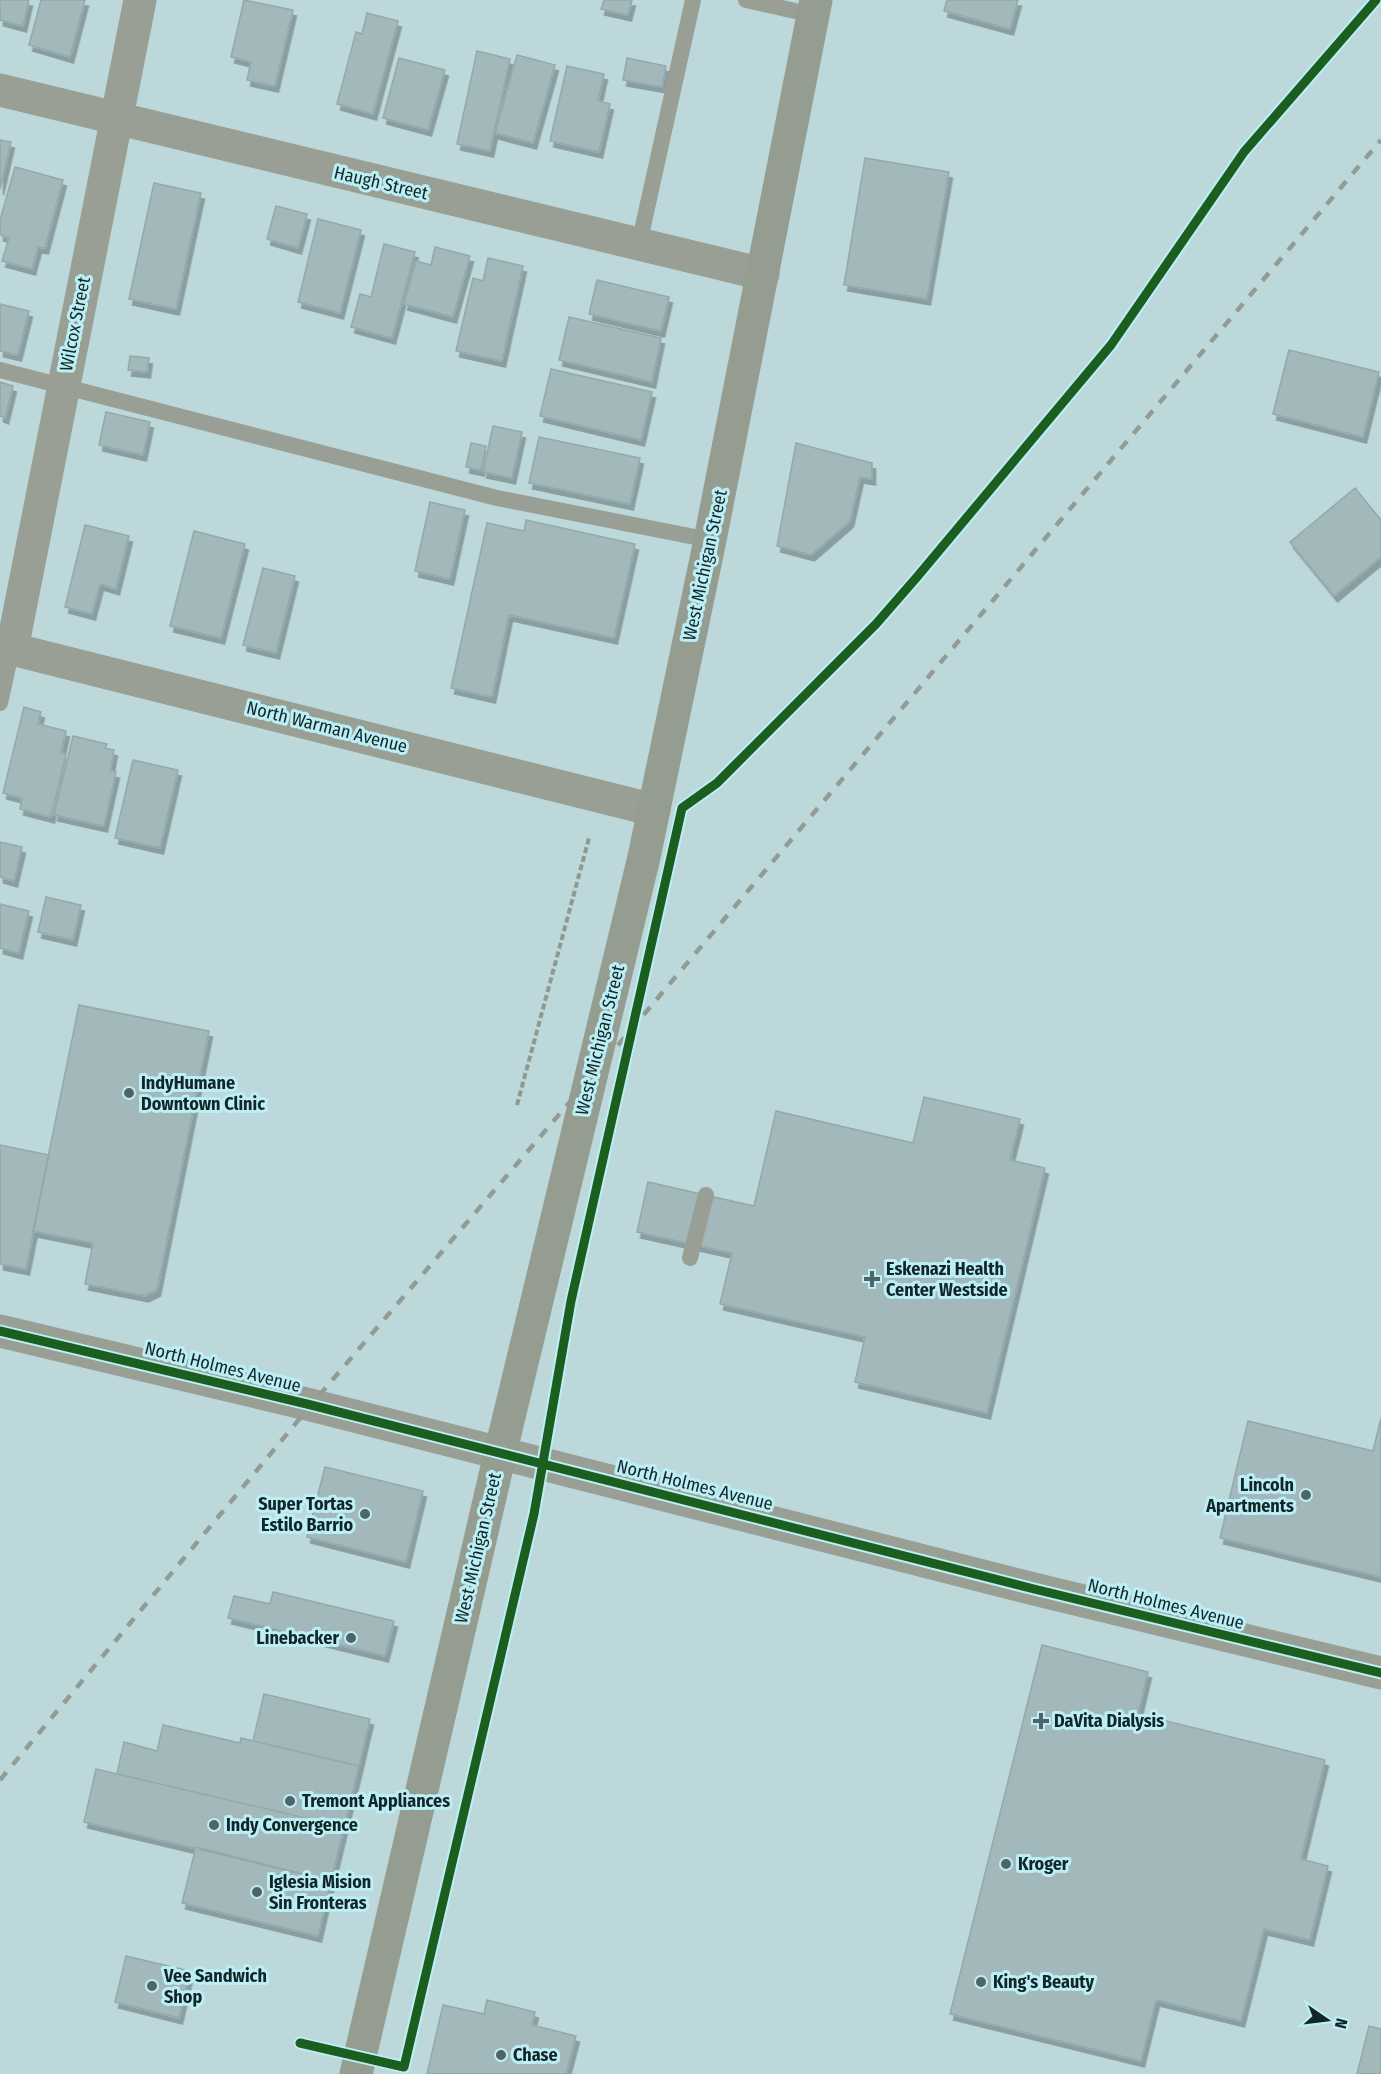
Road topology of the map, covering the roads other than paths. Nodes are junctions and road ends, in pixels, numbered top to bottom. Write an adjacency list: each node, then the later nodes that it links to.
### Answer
1 (140, 0): 6 (street, Wilcox Street)
2 (693, 0): 7 (lane)
3 (746, 0): 4 (lane)
4 (815, 7): 8 (main road, West Michigan Street)
5 (0, 90): 6 (street, Haugh Street)
6 (116, 120): 7 (street, Haugh Street); 10 (street, Wilcox Street)
7 (639, 244): 8 (street, Haugh Street)
8 (763, 274): 11 (main road, West Michigan Street)
9 (0, 370): 10 (lane)
10 (62, 387): 11 (lane); 12 (street, Wilcox Street)
11 (710, 540): 14 (main road, West Michigan Street)
12 (6, 647): 13 (lane); 14 (street, North Warman Avenue)
13 (0, 703)
14 (654, 810): 18 (main road, West Michigan Street)
15 (706, 1196): 16 (lane)
16 (690, 1257)
17 (0, 1331): 18 (street, North Holmes Avenue)
18 (500, 1454): 19 (street, North Holmes Avenue); 20 (main road, West Michigan Street)
19 (1381, 1673)
20 (356, 2074)

